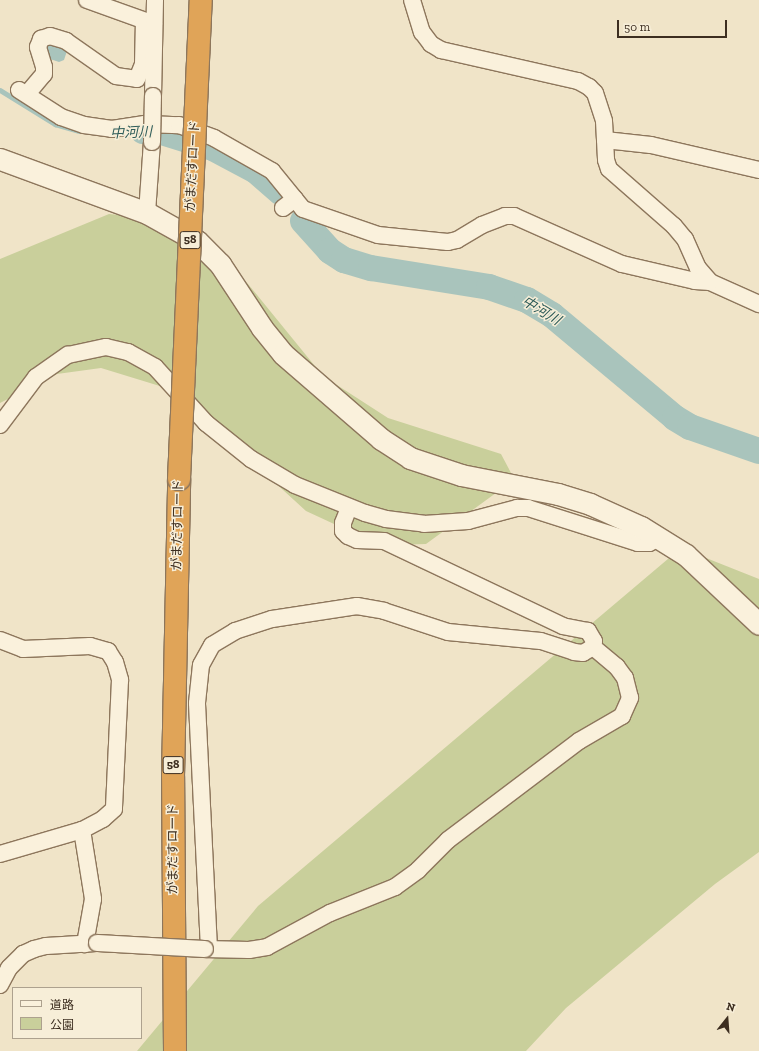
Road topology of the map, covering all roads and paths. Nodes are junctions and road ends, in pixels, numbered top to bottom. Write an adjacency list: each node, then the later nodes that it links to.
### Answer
1 (87, 0): 5 (street)
2 (155, 0): 5 (street)
3 (201, 0): 23 (highway, がまだすロード / 58, bridge)
4 (412, 0): 6 (street)
5 (150, 23): 9 (street, bridge); 10 (street)
6 (605, 140): 8 (street); 10 (street)
7 (0, 159): 9 (street)
8 (759, 170)
9 (147, 214): 14 (street)
10 (710, 282): 11 (street)
11 (759, 304)
12 (0, 425): 13 (street)
13 (349, 507): 14 (street); 17 (street)
14 (659, 538): 15 (street)
15 (759, 624)
16 (0, 640): 18 (street)
17 (593, 647): 21 (street); 21 (street)
18 (82, 830): 19 (street); 20 (street)
19 (0, 854)
20 (91, 944): 21 (street, bridge); 22 (street)
21 (207, 949)
22 (0, 985)
23 (175, 1051)

